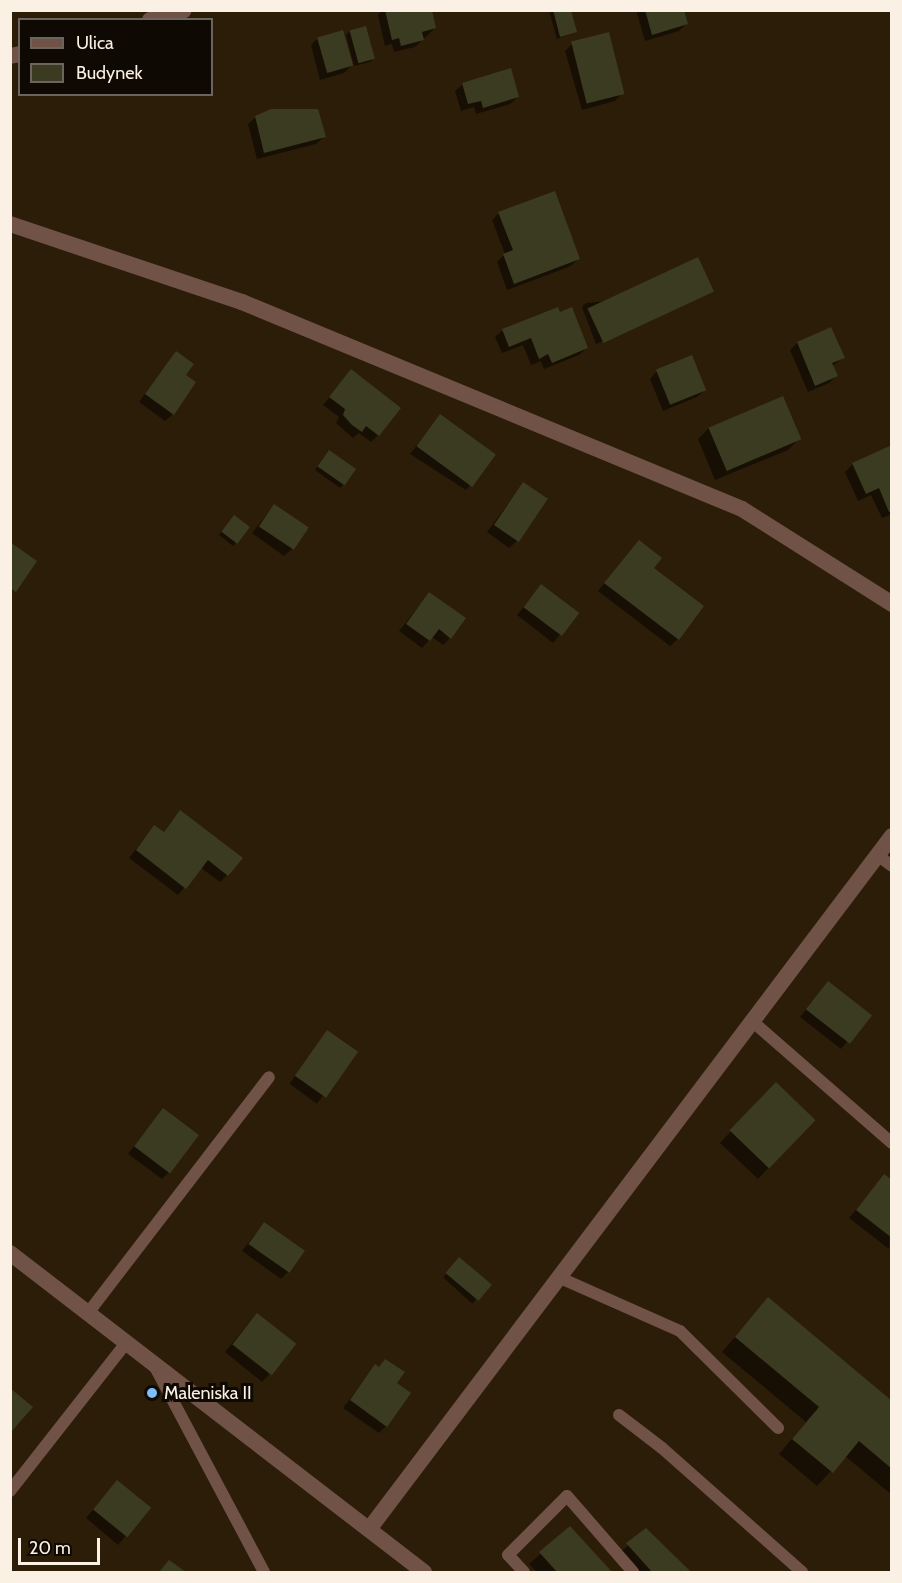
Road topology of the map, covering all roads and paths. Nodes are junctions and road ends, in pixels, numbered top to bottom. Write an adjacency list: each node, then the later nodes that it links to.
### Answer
1 (184, 10): 2 (street)
2 (157, 18)
3 (10, 224): 4 (street)
4 (891, 604)
5 (891, 836): 6 (street)
6 (878, 855): 7 (lane); 8 (street)
7 (891, 866)
8 (752, 1021): 10 (lane); 12 (street)
9 (270, 1077): 13 (lane)
10 (891, 1143)
11 (10, 1253): 13 (street)
12 (558, 1277): 17 (lane); 19 (street)
13 (88, 1313): 14 (street)
14 (127, 1342): 15 (street); 18 (lane)
15 (152, 1361): 19 (street); 20 (lane)
16 (619, 1415): 24 (lane)
17 (778, 1428)
18 (10, 1491)
19 (370, 1528): 21 (street)
20 (264, 1572)
21 (424, 1572)
22 (524, 1572): 23 (lane)
23 (633, 1572)
24 (802, 1572)

